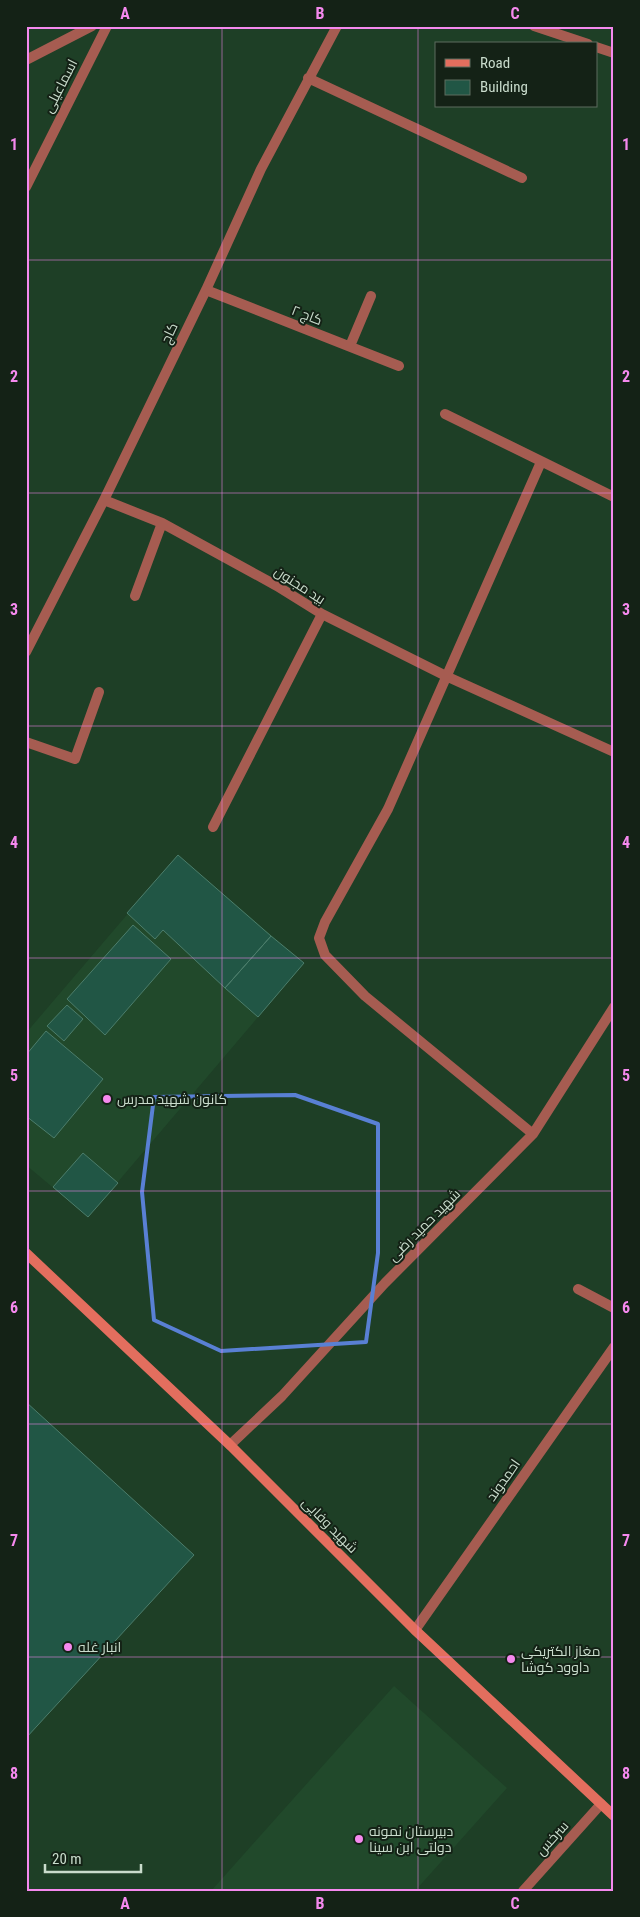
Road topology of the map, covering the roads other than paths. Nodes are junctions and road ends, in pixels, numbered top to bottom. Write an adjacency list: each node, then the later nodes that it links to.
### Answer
1 (92, 26): 8 (street)
2 (107, 26): 11 (street, اسماعیلی)
3 (337, 26): 9 (street, کاج)
4 (534, 26): 5 (street)
5 (582, 42)
6 (598, 47): 7 (street)
7 (614, 52)
8 (26, 60)
9 (308, 78): 10 (street); 12 (street, کاج)
10 (522, 178)
11 (26, 187)
12 (206, 290): 14 (street, کاج ۲); 19 (street, کاج)
13 (371, 296): 14 (street)
14 (350, 346): 15 (street, کاج ۲)
15 (399, 366)
16 (445, 414): 17 (street)
17 (541, 462): 18 (street); 24 (street)
18 (614, 498)
19 (104, 500): 20 (street, بید مجنون); 23 (street, کاج)
20 (162, 523): 21 (street); 22 (street, بید مجنون)
21 (135, 596)
22 (322, 614): 24 (street); 28 (street, بید مجنون)
23 (26, 652)
24 (448, 677): 27 (street); 30 (street)
25 (99, 692): 26 (street)
26 (26, 742)
27 (614, 752)
28 (213, 827)
29 (614, 1007): 30 (street, شهید حمید رضی)
30 (533, 1134): 35 (street, شهید حمید رضی)
31 (26, 1254): 35 (main road, شهید وفایی)
32 (578, 1290): 33 (street)
33 (614, 1308)
34 (614, 1347): 36 (street, احمدوند)
35 (230, 1445): 36 (main road, شهید وفایی)
36 (415, 1630): 37 (main road, شهید وفایی)
37 (601, 1804): 38 (main road, شهید وفایی); 39 (street, سرخس)
38 (614, 1816)
39 (523, 1891)

